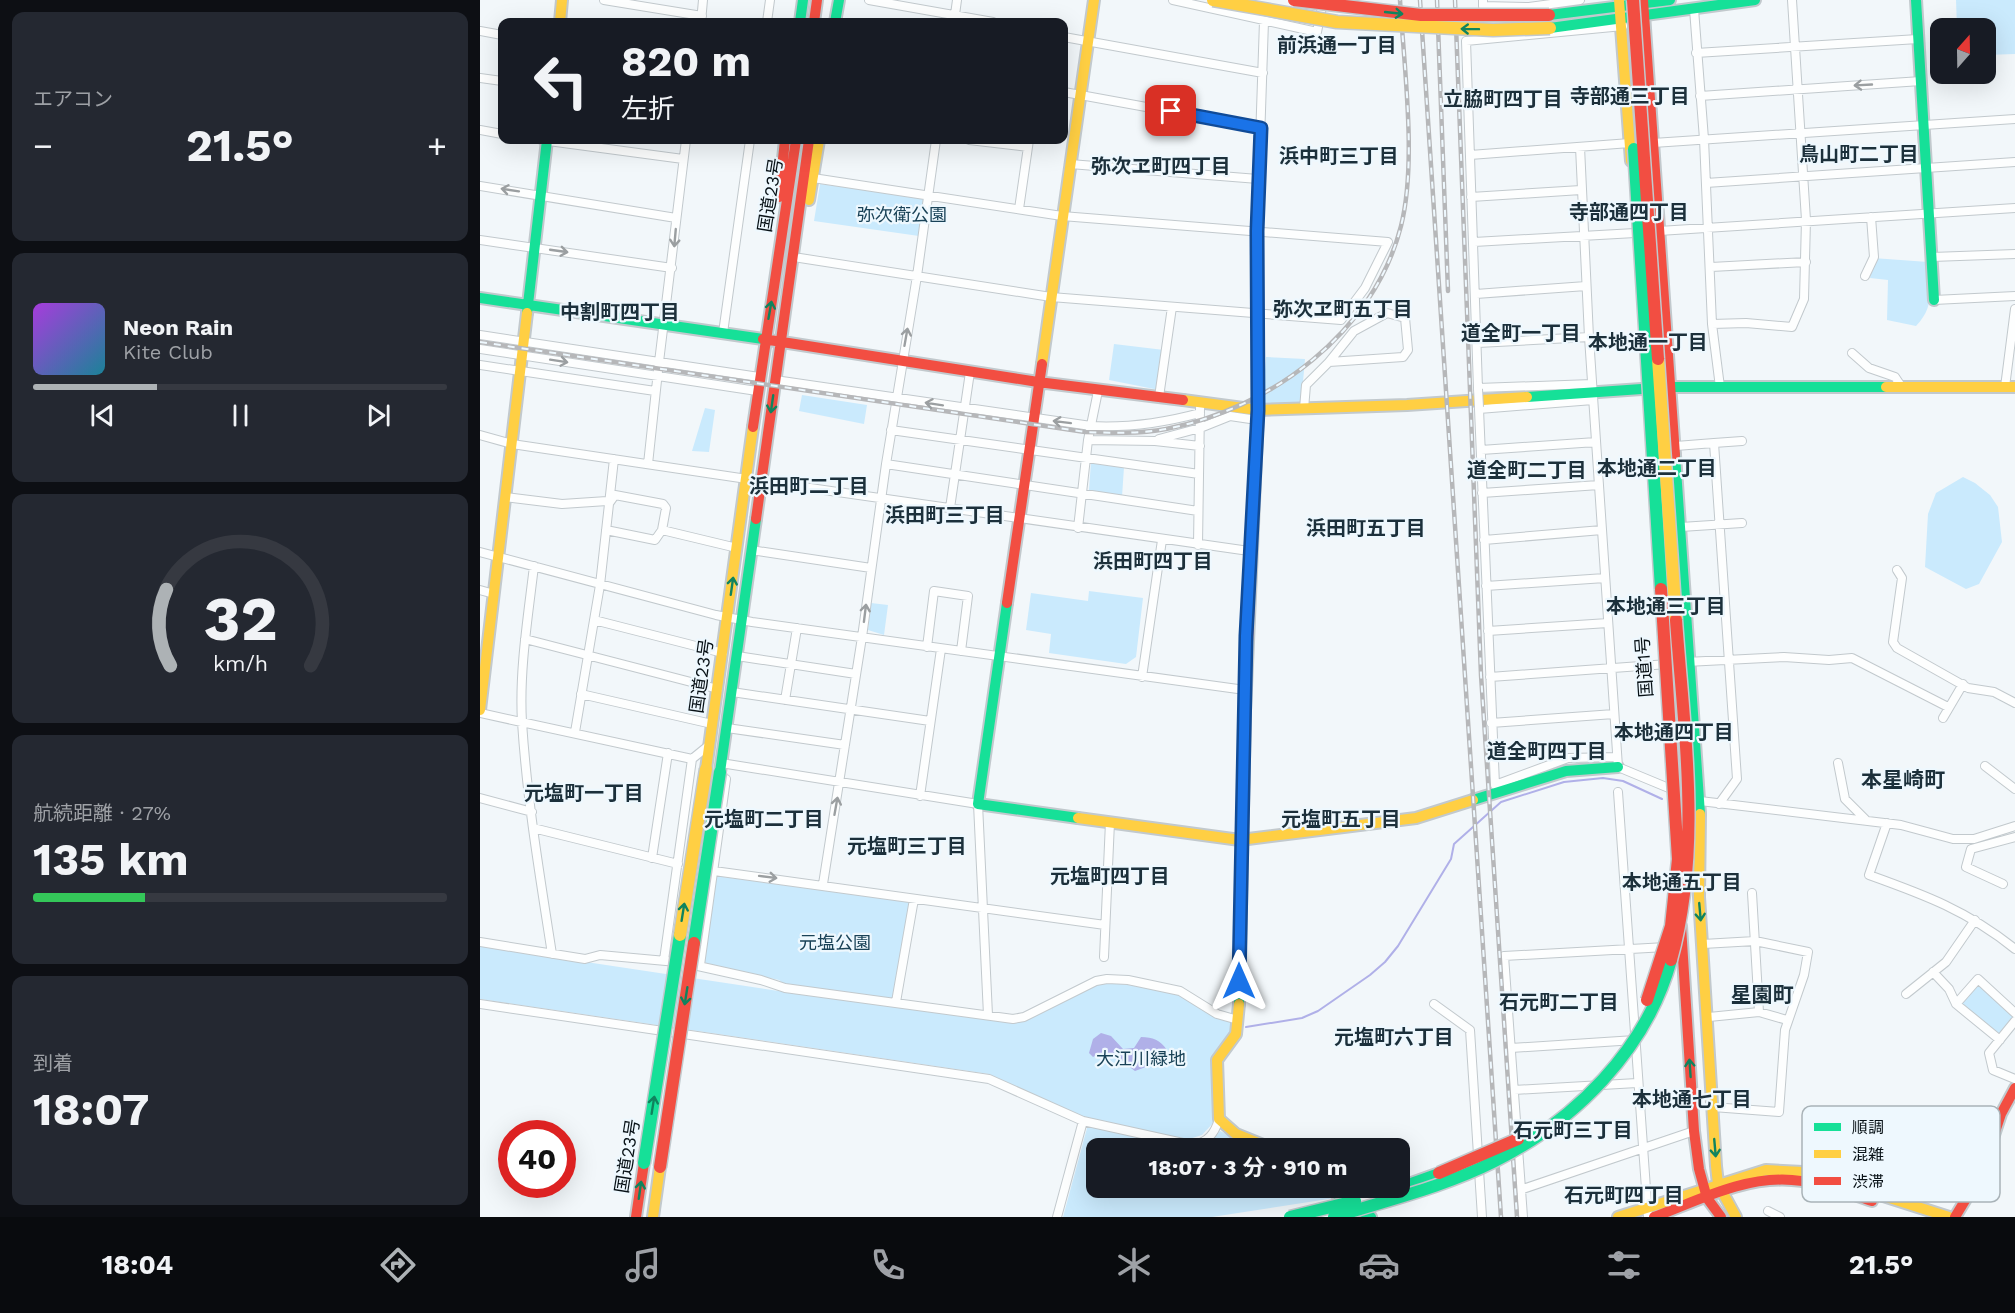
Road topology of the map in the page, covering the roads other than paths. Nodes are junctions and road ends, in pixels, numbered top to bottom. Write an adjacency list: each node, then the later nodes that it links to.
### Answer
1 (562, 0): 26 (main road)
2 (604, 0): 27 (street)
3 (703, 0): 28 (street)
4 (770, 0): 29 (street)
5 (803, 0): 30 (main road)
6 (817, 0): 31 (main road)
7 (829, 0): 32 (main road)
8 (839, 0): 33 (main road)
9 (869, 0): 34 (street)
10 (957, 0): 35 (street)
11 (1095, 0): 43 (main road)
12 (1173, 0): 36 (street)
13 (1213, 0): 37 (main road, one-way to 13, bridge)
14 (1294, 0): 37 (main road, one-way to 37, bridge)
15 (1323, 0): 36 (street)
16 (1483, 0): 22 (street)
17 (1580, 0): 22 (street)
18 (1670, 0): 24 (main road)
19 (1755, 0): 25 (main road)
20 (1792, 0): 44 (street)
21 (1916, 0): 42 (main road)
22 (1565, 1)
23 (1621, 2): 24 (main road); 37 (main road); 38 (main road, 国道1号); 334 (main road, bridge)
24 (1641, 5): 25 (main road); 38 (main road); 62 (main road); 110 (main road, bridge)
25 (1694, 9): 45 (street)
26 (560, 18)
27 (696, 18)
28 (701, 18)
29 (768, 18)
30 (801, 18)
31 (815, 18)
32 (827, 18)
33 (836, 18)
34 (950, 18)
35 (955, 18)
36 (1264, 21): 46 (street)
37 (1550, 21): 38 (main road)
38 (1622, 23): 61 (main road, 国道1号); 74 (street)
39 (480, 32): 40 (street)
40 (498, 34)
41 (1068, 38): 43 (street)
42 (1918, 39): 44 (street); 49 (main road)
43 (1088, 42): 46 (street); 52 (main road)
44 (1796, 47): 45 (street); 50 (street)
45 (1696, 53): 53 (street)
46 (1263, 73): 56 (street)
47 (480, 78): 48 (street)
48 (498, 80)
49 (1921, 81): 50 (street, one-way to 50); 55 (main road)
50 (1798, 88): 53 (street); 59 (street)
51 (1068, 93): 52 (street)
52 (1081, 95): 56 (street); 77 (main road)
53 (1700, 96): 60 (street)
54 (2015, 119): 55 (street)
55 (1924, 125): 59 (street); 78 (main road)
56 (1261, 128): 81 (street)
57 (480, 130): 58 (street)
58 (498, 133)
59 (1801, 133): 60 (street); 79 (street)
60 (1704, 140): 62 (street); 82 (street)
61 (1629, 143): 73 (street); 98 (main road, 国道1号)
62 (1653, 143): 97 (main road)
63 (545, 144): 86 (main road)
64 (574, 144): 75 (street)
65 (685, 144): 75 (street)
66 (749, 144): 125 (street)
67 (785, 144): 105 (main road)
68 (795, 144): 105 (main road, 国道23号)
69 (809, 144): 80 (main road, 国道23号)
70 (818, 144): 80 (main road)
71 (935, 144): 85 (street)
72 (1028, 144): 89 (street)
73 (1580, 147): 74 (street); 84 (street)
74 (1470, 155): 87 (street)
75 (683, 159): 93 (street)
76 (2015, 162): 78 (street)
77 (1070, 164): 81 (street); 91 (main road)
78 (1924, 168): 79 (street); 90 (main road)
79 (1803, 176): 82 (street); 94 (street)
80 (808, 178): 85 (street); 106 (main road, 国道23号)
81 (1258, 178): 96 (street)
82 (1706, 183): 95 (street)
83 (480, 186): 86 (street, one-way to 83)
84 (1581, 190): 87 (street); 99 (street)
85 (927, 193): 89 (street); 111 (street)
86 (541, 195): 93 (street); 102 (main road)
87 (1471, 197): 101 (street)
88 (2015, 208): 90 (street)
89 (1019, 209): 91 (street)
90 (1928, 212): 92 (street); 104 (main road)
91 (1062, 216): 96 (street); 116 (main road)
92 (1871, 217): 94 (street); 112 (street)
93 (676, 218): 109 (street, one-way to 109)
94 (1806, 220): 95 (street); 107 (street)
95 (1708, 228): 97 (street); 108 (street)
96 (1257, 231): 122 (street); 122 (street)
97 (1659, 231): 146 (main road)
98 (1635, 233): 99 (street); 149 (main road, 国道1号)
99 (1584, 235): 101 (street); 113 (street)
100 (480, 240): 102 (street)
101 (1474, 242): 114 (street)
102 (534, 248): 109 (street, one-way to 109); 119 (main road)
103 (2015, 254): 104 (street)
104 (1932, 257): 118 (main road)
105 (778, 258): 128 (main road, 国道23号, one-way to 105)
106 (796, 261): 111 (street); 130 (main road, 国道23号)
107 (1806, 262): 108 (street); 124 (street)
108 (1711, 267): 124 (street)
109 (672, 268): 123 (street)
110 (1653, 272): 235 (main road, bridge); 352 (main road, bridge)
111 (917, 276): 116 (street); 136 (street, one-way to 111)
112 (1865, 276)
113 (1586, 286): 114 (street); 127 (street)
114 (1476, 294): 131 (street)
115 (2015, 296): 118 (street)
116 (1051, 297): 120 (street); 144 (main road)
117 (480, 298): 119 (main road)
118 (1934, 300)
119 (527, 305): 123 (main road); 129 (main road)
120 (1173, 307): 122 (street); 155 (street)
121 (2015, 309): 148 (street)
122 (1258, 313): 161 (street)
123 (665, 324): 125 (main road); 135 (street)
124 (1712, 324): 147 (street)
125 (723, 333): 128 (main road)
126 (480, 335): 129 (street)
127 (1589, 337): 131 (street); 154 (street)
128 (765, 339): 130 (main road); 142 (main road, 国道23号)
129 (524, 341): 134 (main road); 135 (street)
130 (780, 343): 136 (main road); 143 (main road, 国道23号)
131 (1478, 343): 150 (street)
132 (480, 349): 134 (street)
133 (1852, 353): 145 (street)
134 (522, 356): 139 (main road); 141 (street, one-way to 141)
135 (660, 362): 141 (street); 142 (street)
136 (902, 362): 140 (main road); 156 (street)
137 (1329, 362): 137 (street); 160 (street)
138 (480, 365): 139 (street)
139 (520, 371): 151 (street); 173 (main road)
140 (970, 372): 144 (main road); 159 (street)
141 (657, 376): 151 (street); 152 (street)
142 (759, 377): 152 (main road, 国道23号)
143 (775, 380): 156 (street); 185 (main road, 国道23号, one-way to 185)
144 (1038, 382): 153 (main road); 162 (main road)
145 (1901, 386): 147 (main road); 148 (main road)
146 (1670, 387): 147 (main road); 149 (main road); 175 (main road)
147 (1720, 387)
148 (2010, 387)
149 (1645, 388): 154 (main road); 237 (main road, 国道1号)
150 (1478, 389): 154 (street); 158 (street, bridge)
151 (655, 391): 180 (street)
152 (757, 391): 184 (main road, 国道23号)
153 (1098, 391): 155 (main road); 163 (street)
154 (1592, 392): 158 (street); 160 (main road); 171 (street)
155 (1159, 397): 157 (main road)
156 (896, 398): 159 (street, one-way to 156); 165 (street)
157 (1200, 408): 161 (main road); 163 (street); 164 (street)
158 (1479, 408): 176 (street)
159 (965, 409): 162 (street); 168 (street)
160 (1304, 409): 161 (main road)
161 (1258, 415): 164 (street); 208 (main road)
162 (1033, 418): 163 (street, one-way to 162); 177 (main road)
163 (1091, 426): 167 (street)
164 (1200, 429): 169 (street); 174 (street)
165 (891, 430): 168 (street); 181 (street)
166 (480, 435): 173 (street)
167 (1089, 440): 169 (street); 179 (street)
168 (960, 441): 177 (street); 182 (street)
169 (1155, 441): 174 (street)
170 (1742, 441): 172 (street)
171 (1596, 442): 176 (street); 187 (street)
172 (1714, 443): 175 (street); 197 (street)
173 (512, 444): 178 (street); 190 (main road)
174 (1200, 446): 183 (street)
175 (1676, 446): 198 (main road)
176 (1481, 450): 188 (street)
177 (1029, 451): 179 (street); 186 (main road)
178 (614, 459): 180 (street); 192 (street)
179 (1087, 459): 183 (street); 189 (street)
180 (648, 464): 184 (street)
181 (886, 464): 182 (street); 191 (street)
182 (955, 474): 186 (street); 193 (street)
183 (1199, 474): 194 (street)
184 (747, 479): 206 (main road, 国道23号)
185 (761, 481): 191 (street); 207 (main road, 国道23号)
186 (1024, 483): 189 (street); 195 (main road)
187 (1599, 485): 188 (street); 202 (street)
188 (1482, 493): 204 (street)
189 (1083, 494): 194 (street); 199 (street)
190 (505, 497): 192 (street); 210 (main road)
191 (881, 498): 193 (street); 212 (street)
192 (608, 501): 200 (street); 201 (street)
193 (950, 508): 195 (street)
194 (1198, 511): 205 (street)
195 (1019, 518): 199 (street); 233 (main road)
196 (1742, 523): 197 (street)
197 (1720, 525): 198 (street); 234 (street)
198 (1681, 527): 235 (main road)
199 (1078, 528): 203 (street)
200 (606, 530): 201 (street); 215 (street)
201 (662, 530): 206 (street)
202 (1602, 530): 204 (street); 214 (street)
203 (1162, 540): 205 (street); 240 (street)
204 (1484, 540): 216 (street)
205 (1198, 545): 208 (street)
206 (737, 548): 219 (main road, 国道23号, one-way to 206)
207 (751, 550): 212 (street); 221 (main road, 国道23号)
208 (1250, 551): 244 (main road)
209 (480, 552): 210 (street)
210 (498, 557): 211 (street); 218 (main road)
211 (534, 566): 215 (street); 226 (street)
212 (871, 568): 225 (street, one-way to 212)
213 (1898, 570): 242 (street)
214 (1605, 578): 216 (street); 222 (street)
215 (600, 585): 219 (street); 220 (street)
216 (1486, 586): 224 (street)
217 (480, 590): 218 (street)
218 (494, 594): 251 (main road)
219 (728, 618): 221 (street); 230 (main road, 国道23号)
220 (594, 620): 230 (street); 231 (street)
221 (742, 620): 223 (street); 232 (main road, 国道23号)
222 (1608, 623): 224 (street); 238 (street)
223 (797, 628): 225 (street); 236 (street)
224 (1488, 631): 241 (street)
225 (862, 638): 227 (street); 239 (street)
226 (525, 639): 231 (street); 254 (street)
227 (927, 647): 228 (street); 229 (street)
228 (941, 649): 229 (street); 255 (street)
229 (961, 651): 233 (street)
230 (723, 653): 243 (main road, 国道23号)
231 (588, 656): 243 (street); 246 (street)
232 (737, 656): 236 (street); 245 (main road, 国道23号)
233 (999, 657): 240 (street); 275 (main road)
234 (1728, 659): 235 (street); 249 (street); 276 (street)
235 (1689, 662): 237 (street); 274 (main road)
236 (791, 664): 239 (street); 247 (street)
237 (1662, 664): 238 (street); 269 (main road, 国道1号)
238 (1611, 670): 241 (street); 252 (street)
239 (856, 674): 250 (street)
240 (1142, 677): 244 (street)
241 (1490, 677): 256 (street)
242 (1963, 684): 248 (street); 249 (street)
243 (718, 689): 257 (main road, 国道23号)
244 (1245, 690): 284 (main road)
245 (732, 692): 247 (street); 258 (main road, 国道23号)
246 (581, 694): 257 (street); 259 (street)
247 (785, 700): 250 (street)
248 (2015, 703)
249 (1948, 707): 253 (street)
250 (850, 710): 255 (street); 261 (street)
251 (480, 711): 254 (street)
252 (1614, 714): 256 (street); 264 (street)
253 (1943, 718)
254 (522, 720): 259 (street); 277 (street)
255 (930, 722): 272 (street)
256 (1491, 723): 264 (street)
257 (712, 724): 260 (main road, 国道23号)
258 (727, 728): 261 (street); 267 (main road, 国道23号)
259 (575, 732): 262 (street)
260 (710, 744): 263 (street); 347 (main road, 国道23号, one-way to 260, bridge)
261 (845, 746): 268 (street)
262 (668, 753): 263 (street); 285 (street)
263 (692, 759): 286 (street)
264 (1617, 762): 269 (street); 284 (main road)
265 (1838, 764): 278 (street)
266 (1985, 766): 270 (street)
267 (723, 767): 268 (street); 287 (street); 348 (main road, 国道23号, one-way to 348, bridge)
268 (840, 784): 272 (street); 288 (street, one-way to 268)
269 (1671, 789): 298 (main road, 国道1号)
270 (2015, 789)
271 (1618, 792): 299 (street)
272 (920, 796): 275 (street)
273 (480, 798): 277 (street)
274 (1700, 801): 276 (street); 297 (main road, one-way to 297)
275 (978, 804): 279 (main road); 292 (street)
276 (1719, 804): 278 (street)
277 (532, 812): 282 (street)
278 (1866, 820): 280 (street)
279 (1110, 822): 284 (main road); 294 (street)
280 (1887, 823): 281 (street); 293 (street)
281 (2015, 826)
282 (533, 828): 285 (street); 301 (street)
283 (2015, 837): 289 (street)
284 (1240, 840): 315 (main road)
285 (652, 858): 286 (street)
286 (678, 864): 303 (street)
287 (714, 871): 288 (street, one-way to 288); 304 (street)
288 (823, 884): 291 (street)
289 (2003, 884)
290 (1752, 893): 295 (street)
291 (914, 899): 292 (street); 307 (street)
292 (982, 908): 294 (street); 313 (street)
293 (1975, 920): 300 (street); 305 (street)
294 (1105, 925): 302 (street)
295 (1755, 941): 297 (street); 311 (street); 316 (street)
296 (480, 942): 301 (street)
297 (1703, 944): 314 (main road)
298 (1683, 946): 299 (street); 329 (main road, 国道1号, one-way to 298)
299 (1628, 949): 318 (street); 320 (street)
300 (2015, 949)
301 (552, 954): 303 (street)
302 (1104, 957)
303 (664, 960): 304 (street)
304 (700, 965): 307 (street)
305 (1933, 972): 306 (street); 310 (street)
306 (1906, 994)
307 (896, 1002): 313 (street)
308 (480, 1004): 328 (street)
309 (1434, 1004): 353 (street)
310 (1956, 1004): 312 (street); 319 (street)
311 (1759, 1012): 314 (street); 316 (street)
312 (2015, 1012)
313 (988, 1015): 315 (street)
314 (1709, 1017): 325 (main road)
315 (1238, 1020): 327 (main road)
316 (1787, 1020): 325 (street)
317 (2015, 1021): 319 (street)
318 (1636, 1040): 320 (street); 322 (street)
319 (2000, 1040): 321 (street)
320 (1511, 1048): 324 (street)
321 (2015, 1079)
322 (1637, 1083): 324 (street); 331 (street)
323 (2015, 1088): 326 (main road)
324 (1514, 1090): 336 (street)
325 (1713, 1107): 335 (main road, one-way to 335)
326 (2000, 1117)
327 (1219, 1119): 328 (street); 330 (main road)
328 (1083, 1121): 349 (street)
329 (1694, 1131): 331 (street); 337 (main road, 国道1号)
330 (1245, 1138)
331 (1641, 1148): 336 (street); 345 (street)
332 (1802, 1172): 335 (main road)
333 (1802, 1181): 335 (main road)
334 (1410, 1182)
335 (1720, 1187): 337 (main road); 357 (main road)
336 (1520, 1190): 354 (street)
337 (1706, 1193): 345 (main road); 356 (main road, 国道1号)
338 (1342, 1198): 346 (main road)
339 (1362, 1198): 343 (main road, bridge)
340 (1874, 1202): 359 (main road)
341 (1900, 1202): 360 (main road)
342 (1964, 1202): 361 (main road)
343 (1343, 1204): 350 (main road, bridge); 351 (main road, bridge)
344 (1768, 1211): 358 (street)
345 (1649, 1214): 355 (main road)
346 (1363, 1216)
347 (636, 1217)
348 (653, 1217)
349 (1057, 1217)
350 (1290, 1217)
351 (1303, 1217)
352 (1334, 1217)
353 (1482, 1217)
354 (1523, 1217)
355 (1618, 1217)
356 (1721, 1217)
357 (1736, 1217)
358 (1780, 1217)
359 (1922, 1217)
360 (1949, 1217)
361 (1955, 1217)

